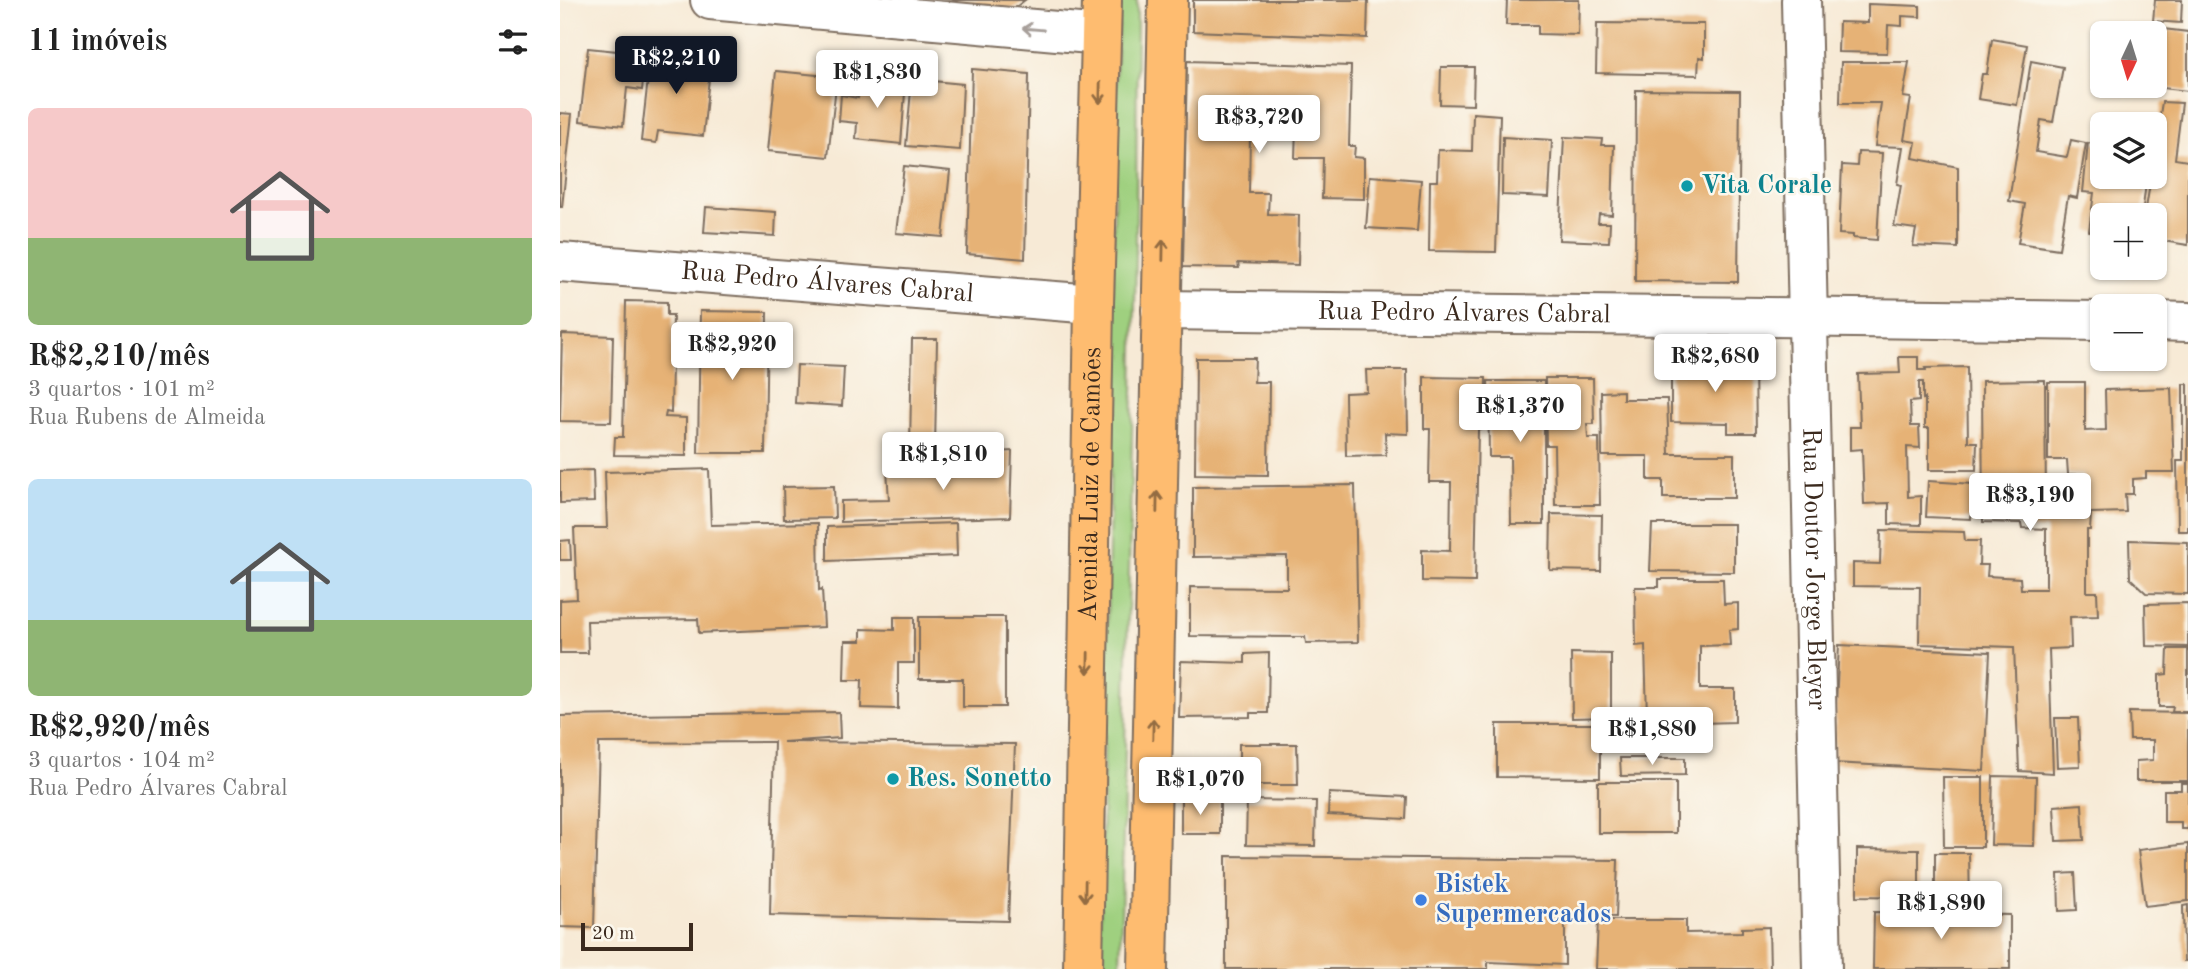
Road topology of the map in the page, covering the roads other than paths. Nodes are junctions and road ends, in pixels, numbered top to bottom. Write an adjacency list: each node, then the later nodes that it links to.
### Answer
1 (710, 0): 4 (street, one-way to 1)
2 (1168, 0): 7 (main road, one-way to 2)
3 (1801, 0): 8 (street, Rua Doutor Jorge Bleyer)
4 (1102, 18): 6 (main road, Avenida Luiz de Camões, one-way to 6)
5 (560, 262): 6 (street, Rua Pedro Álvares Cabral)
6 (1094, 304): 12 (main road, Avenida Luiz de Camões, one-way to 12)
7 (1161, 310): 8 (street, Rua Pedro Álvares Cabral); 13 (main road, one-way to 7)
8 (1808, 318): 9 (street, Rua Pedro Álvares Cabral); 14 (street, Rua Doutor Jorge Bleyer)
9 (2090, 321)
10 (2167, 321): 11 (street)
11 (2188, 322)
12 (1083, 969)
13 (1148, 969)
14 (1822, 969)

